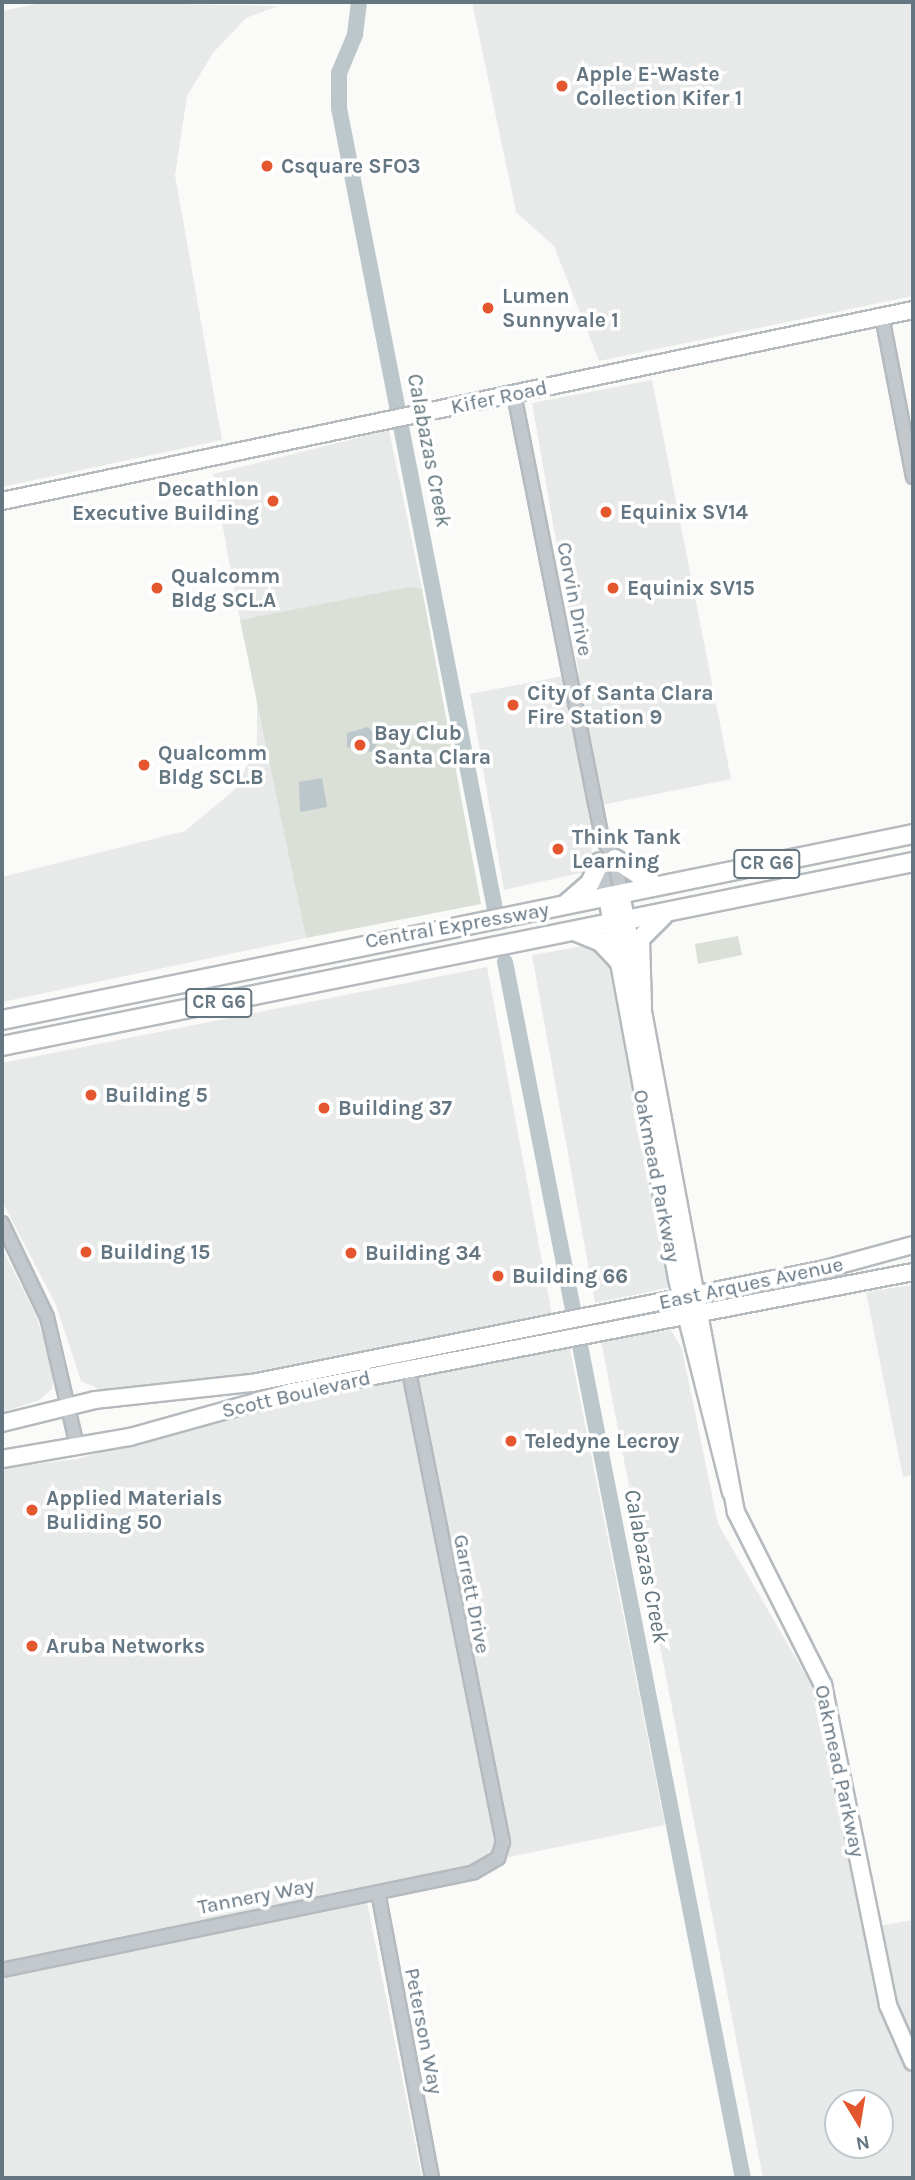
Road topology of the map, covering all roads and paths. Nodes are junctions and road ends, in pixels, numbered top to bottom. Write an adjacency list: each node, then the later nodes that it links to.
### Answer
1 (913, 310): 2 (main road, Kifer Road)
2 (882, 316): 3 (main road, Kifer Road); 4 (street)
3 (514, 394): 6 (main road, Kifer Road); 8 (street, Corvin Drive)
4 (910, 445): 5 (street)
5 (913, 477)
6 (2, 500)
7 (913, 834): 10 (highway, Central Expressway / CR G6)
8 (607, 858): 10 (highway); 11 (street, Corvin Drive); 12 (highway)
9 (913, 862): 13 (highway, Central Expressway / CR G6)
10 (656, 886): 11 (highway, Central Expressway / CR G6)
11 (614, 895): 12 (highway, Central Expressway / CR G6); 14 (main road, Oakmead Parkway)
12 (565, 905): 17 (highway, Central Expressway / CR G6)
13 (669, 911): 14 (highway, Central Expressway / CR G6); 18 (highway)
14 (618, 922): 15 (highway, Central Expressway / CR G6); 16 (main road, Oakmead Parkway); 18 (main road, Oakmead Parkway)
15 (573, 931): 16 (highway); 21 (highway, Central Expressway / CR G6)
16 (618, 960): 26 (main road, Oakmead Parkway)
17 (92, 1000): 19 (highway); 20 (highway, Central Expressway / CR G6)
18 (642, 1007): 25 (main road, Oakmead Parkway)
19 (2, 1011)
20 (2, 1020)
21 (2, 1046)
22 (2, 1223): 30 (street)
23 (913, 1245): 25 (main road, East Arques Avenue)
24 (913, 1272): 27 (main road, East Arques Avenue)
25 (698, 1294): 26 (main road, East Arques Avenue); 27 (main road, Oakmead Parkway)
26 (681, 1298): 27 (main road, Oakmead Parkway); 28 (main road, East Arques Avenue)
27 (693, 1313): 28 (main road, East Arques Avenue); 37 (main road, Oakmead Parkway)
28 (589, 1325): 29 (main road, Scott Boulevard)
29 (406, 1361): 30 (main road, Scott Boulevard); 32 (main road, Scott Boulevard); 34 (street, Garrett Drive)
30 (68, 1405): 31 (main road, Scott Boulevard); 32 (street)
31 (2, 1423)
32 (77, 1446): 33 (main road, Scott Boulevard)
33 (2, 1459)
34 (503, 1842): 35 (street, Tannery Way)
35 (378, 1892): 36 (street, Tannery Way); 38 (street, Peterson Way)
36 (2, 1970)
37 (913, 2062)
38 (432, 2178)

